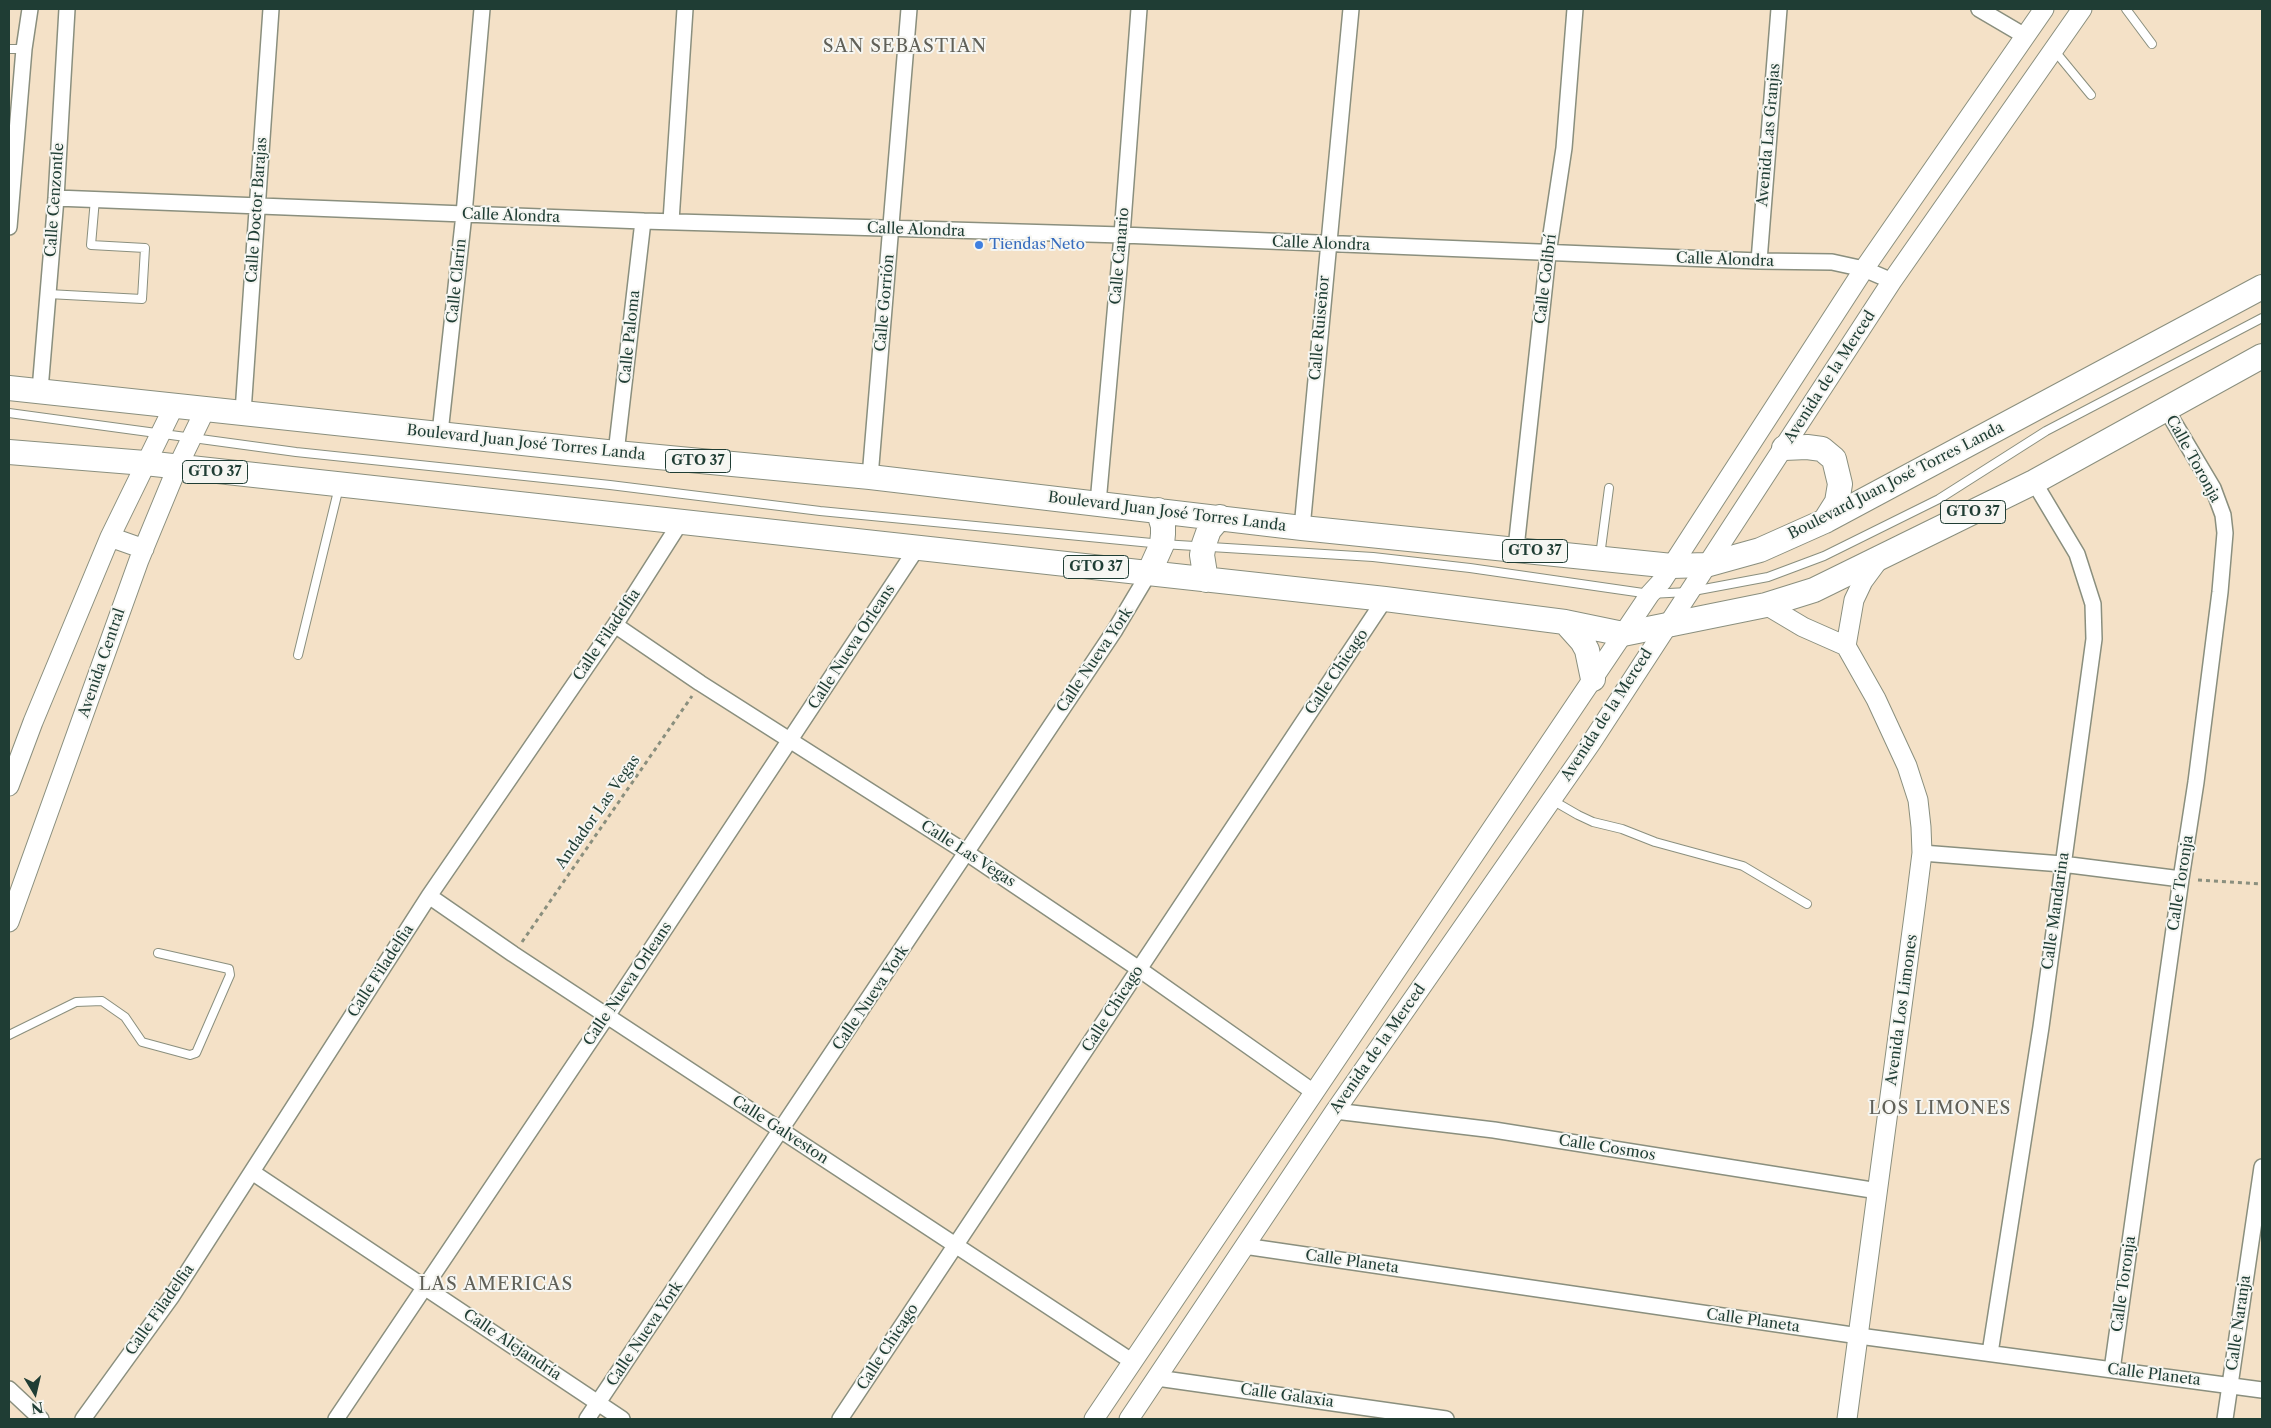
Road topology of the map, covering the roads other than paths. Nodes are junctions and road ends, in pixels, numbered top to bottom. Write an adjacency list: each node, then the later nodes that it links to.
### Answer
1 (30, 9): 17 (street)
2 (67, 9): 21 (street, Calle Cenzontle)
3 (272, 9): 23 (street, Calle Doctor Barajas)
4 (482, 9): 24 (street, Calle Clarín)
5 (685, 9): 26 (street)
6 (909, 9): 28 (street, Calle Gorrión)
7 (1139, 9): 29 (street, Calle Canario)
8 (1352, 9): 30 (street, Calle Ruiseñor)
9 (1574, 9): 31 (street, Calle Colibrí)
10 (1779, 9): 32 (street, Avenida Las Granjas)
11 (1979, 9): 15 (street)
12 (2044, 9): 15 (street, Avenida de la Merced)
13 (2082, 9): 19 (street, Avenida de la Merced)
14 (2126, 9): 16 (lane)
15 (2025, 36): 33 (street, Avenida de la Merced)
16 (2152, 44)
17 (24, 48): 18 (lane); 27 (street)
18 (9, 49)
19 (2054, 50): 20 (lane); 34 (street, Avenida de la Merced)
20 (2091, 95)
21 (56, 198): 22 (street, Calle Alondra); 36 (street, Calle Cenzontle)
22 (95, 199): 23 (street, Calle Alondra); 36 (lane)
23 (257, 206): 24 (street, Calle Alondra); 44 (street, Calle Doctor Barajas)
24 (464, 214): 25 (street, Calle Alondra); 46 (street, Calle Clarín)
25 (643, 221): 26 (street, Calle Alondra); 51 (street, Calle Paloma)
26 (671, 221): 28 (street, Calle Alondra)
27 (9, 227)
28 (891, 229): 29 (street, Calle Alondra); 54 (street, Calle Gorrión)
29 (1122, 236): 30 (street, Calle Alondra); 58 (street, Calle Canario)
30 (1328, 244): 31 (street, Calle Alondra); 63 (street, Calle Ruiseñor)
31 (1548, 254): 32 (street, Calle Alondra); 68 (street, Calle Colibrí)
32 (1759, 261): 33 (street, Calle Alondra)
33 (1864, 269): 34 (street, Calle Alondra); 73 (street, Avenida de la Merced)
34 (1892, 281): 49 (street, Avenida de la Merced)
35 (2262, 287): 61 (main road, Boulevard Juan José Torres Landa / GTO 37)
36 (48, 294): 40 (street, Calle Cenzontle)
37 (2262, 318): 76 (lane)
38 (2262, 356): 43 (main road, GTO 37)
39 (9, 388): 40 (main road, Boulevard Juan José Torres Landa / GTO 37)
40 (40, 390): 41 (main road, Boulevard Juan José Torres Landa / GTO 37)
41 (175, 404): 42 (main road, Boulevard Juan José Torres Landa / GTO 37); 47 (street)
42 (206, 408): 44 (main road, Boulevard Juan José Torres Landa / GTO 37); 48 (street, Avenida Central)
43 (2166, 409): 55 (main road, GTO 37); 93 (street, Calle Toronja)
44 (243, 412): 46 (main road, Boulevard Juan José Torres Landa / GTO 37)
45 (9, 413): 47 (lane)
46 (440, 433): 51 (main road, Boulevard Juan José Torres Landa / GTO 37)
47 (160, 435): 48 (lane); 52 (street)
48 (193, 437): 53 (street, Avenida Central); 65 (lane)
49 (1784, 448): 61 (main road); 72 (street, Avenida de la Merced)
50 (9, 452): 52 (main road, GTO 37)
51 (616, 453): 54 (main road, Boulevard Juan José Torres Landa / GTO 37)
52 (145, 463): 53 (main road, GTO 37); 64 (street)
53 (177, 468): 56 (main road, GTO 37); 69 (street, Avenida Central)
54 (870, 477): 58 (main road, Boulevard Juan José Torres Landa / GTO 37)
55 (2034, 482): 71 (main road, GTO 37); 92 (street, Calle Mandarina)
56 (340, 485): 62 (main road, GTO 37); 85 (lane)
57 (1609, 488): 70 (lane)
58 (1098, 503): 59 (main road, Boulevard Juan José Torres Landa / GTO 37)
59 (1158, 510): 60 (main road, Boulevard Juan José Torres Landa / GTO 37); 65 (main road)
60 (1220, 517): 63 (main road, Boulevard Juan José Torres Landa / GTO 37); 66 (main road)
61 (1825, 521): 72 (main road, Boulevard Juan José Torres Landa / GTO 37)
62 (680, 523): 67 (main road, GTO 37); 81 (street, Calle Filadelfia)
63 (1302, 528): 68 (main road, Boulevard Juan José Torres Landa / GTO 37)
64 (110, 537): 69 (street); 88 (street)
65 (1162, 544): 66 (lane); 74 (main road)
66 (1204, 544): 75 (main road); 77 (lane)
67 (917, 548): 74 (main road, GTO 37); 87 (street, Calle Nueva Orleans)
68 (1516, 548): 70 (main road, Boulevard Juan José Torres Landa / GTO 37)
69 (144, 549): 96 (street, Avenida Central)
70 (1600, 558): 73 (main road, Boulevard Juan José Torres Landa / GTO 37)
71 (1880, 558): 79 (main road, GTO 37); 84 (street)
72 (1706, 565): 73 (main road, Boulevard Juan José Torres Landa / GTO 37); 76 (street, Avenida de la Merced)
73 (1672, 566): 77 (street, Avenida de la Merced)
74 (1149, 573): 75 (main road, GTO 37); 90 (street, Calle Nueva York)
75 (1206, 580): 78 (main road, GTO 37)
76 (1688, 592): 77 (lane); 82 (street, Avenida de la Merced)
77 (1650, 594): 83 (street, Avenida de la Merced)
78 (1385, 599): 80 (main road, GTO 37); 98 (street, Calle Chicago)
79 (1766, 605): 82 (main road, GTO 37); 84 (street)
80 (1565, 622): 83 (main road, GTO 37); 86 (main road)
81 (615, 625): 87 (street, Calle Las Vegas); 94 (street, Calle Filadelfia)
82 (1666, 626): 83 (main road, GTO 37); 89 (street, Avenida de la Merced)
83 (1623, 634): 86 (street, Avenida de la Merced)
84 (1846, 646): 91 (street, Avenida Los Limones)
85 (298, 655)
86 (1594, 679): 101 (street, Avenida de la Merced)
87 (790, 741): 90 (street, Calle Las Vegas); 99 (street, Calle Nueva Orleans)
88 (9, 786)
89 (1552, 799): 95 (lane); 102 (street, Avenida de la Merced)
90 (967, 853): 98 (street, Calle Las Vegas); 103 (street, Calle Nueva York)
91 (1922, 853): 92 (street); 106 (street, Avenida Los Limones)
92 (2062, 864): 93 (street); 111 (street, Calle Mandarina)
93 (2181, 879): 113 (street, Calle Toronja)
94 (429, 896): 99 (street, Calle Galveston); 105 (street, Calle Filadelfia)
95 (1807, 904)
96 (9, 922)
97 (158, 953): 100 (lane)
98 (1139, 969): 101 (street, Calle Las Vegas); 107 (street, Calle Chicago)
99 (607, 1016): 103 (street, Calle Galveston); 109 (street, Calle Nueva Orleans)
100 (9, 1035)
101 (1315, 1093): 112 (street, Avenida de la Merced)
102 (1335, 1111): 106 (street, Calle Cosmos); 108 (street, Avenida de la Merced)
103 (781, 1131): 107 (street, Calle Galveston); 118 (street, Calle Nueva York)
104 (2262, 1167): 115 (street, Calle Naranja)
105 (252, 1172): 109 (street, Calle Alejandría); 120 (street, Calle Filadelfia)
106 (1878, 1191): 110 (street, Avenida Los Limones)
107 (954, 1245): 112 (street, Calle Galveston); 124 (street, Calle Chicago)
108 (1244, 1246): 110 (street, Calle Planeta); 114 (street, Avenida de la Merced)
109 (424, 1287): 118 (street, Calle Alejandría); 121 (street, Calle Nueva Orleans)
110 (1859, 1336): 111 (street, Calle Planeta); 128 (street, Avenida Los Limones)
111 (1990, 1353): 113 (street, Calle Planeta)
112 (1133, 1362): 125 (street, Avenida de la Merced)
113 (2112, 1370): 115 (street, Calle Planeta)
114 (1157, 1378): 126 (street, Avenida de la Merced); 127 (street, Calle Galaxia)
115 (2230, 1385): 117 (street, Calle Planeta); 129 (street, Calle Naranja)
116 (9, 1389): 119 (street)
117 (2262, 1390)
118 (598, 1402): 122 (street, Calle Nueva York); 123 (street, Calle Alejandría)
119 (41, 1419)
120 (83, 1419)
121 (336, 1419)
122 (587, 1419)
123 (622, 1419)
124 (840, 1419)
125 (1094, 1419)
126 (1129, 1419)
127 (1446, 1419)
128 (1847, 1419)
129 (2225, 1419)

